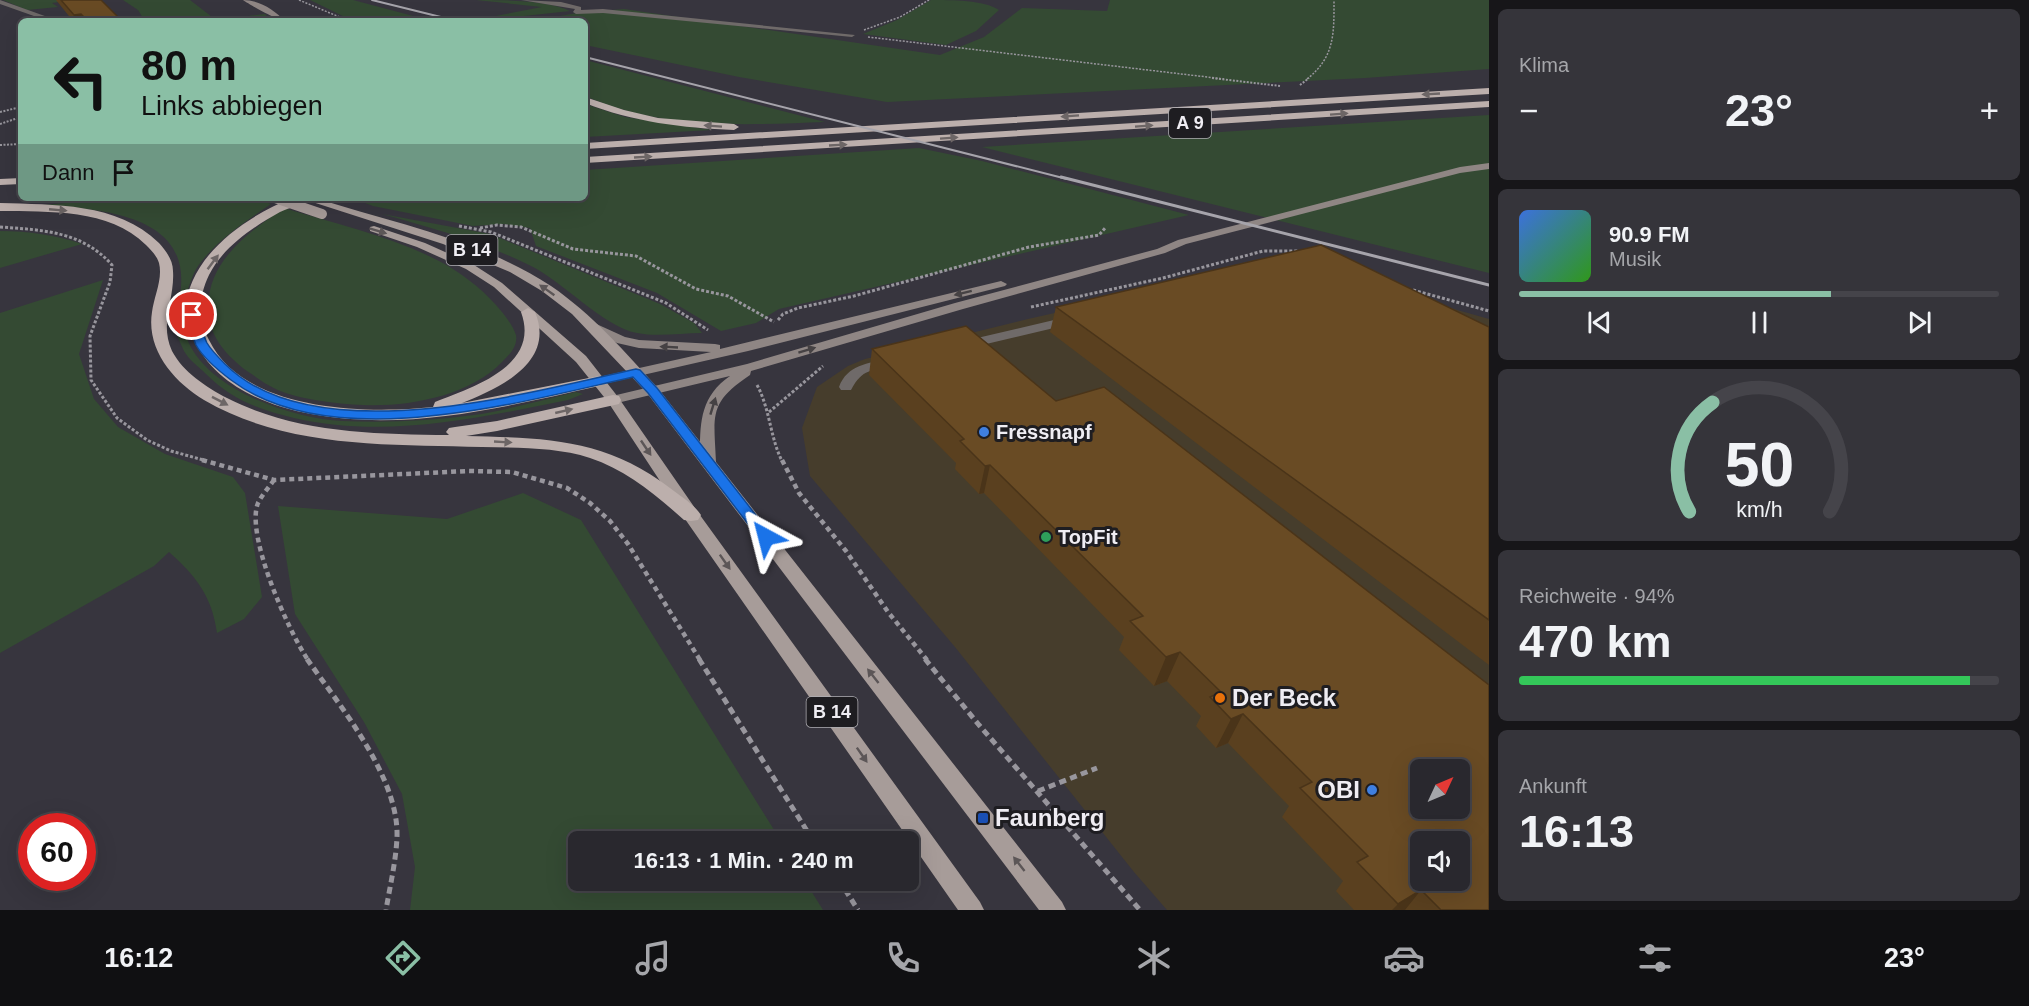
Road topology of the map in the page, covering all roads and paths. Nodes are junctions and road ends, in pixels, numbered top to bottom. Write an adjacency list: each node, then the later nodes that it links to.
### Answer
1 (246, 0): 10 (main road)
2 (259, 0): 8 (main road)
3 (299, 0): 11 (path)
4 (524, 0): 12 (street)
5 (929, 0): 12 (path)
6 (1334, 0): 13 (path)
7 (0, 2): 9 (street)
8 (284, 11)
9 (45, 18)
10 (278, 18)
11 (342, 18)
12 (852, 35): 14 (path)
13 (1292, 85)
14 (1285, 86)
15 (1489, 91): 22 (highway, A 9, one-way to 22)
16 (588, 101): 22 (highway, one-way to 16)
17 (1489, 104): 26 (highway, A 9, one-way to 17)
18 (18, 108): 19 (path)
19 (0, 112)
20 (18, 118): 21 (path)
21 (0, 124)
22 (855, 130): 25 (highway, A 9)
23 (18, 144): 24 (path)
24 (0, 145)
25 (588, 146)
26 (588, 160)
27 (1489, 166): 39 (main road)
28 (18, 181): 29 (highway)
29 (0, 182)
30 (18, 196): 31 (highway)
31 (0, 197)
32 (283, 201): 44 (main road, B 14, one-way to 44, bridge)
33 (296, 201): 60 (highway, one-way to 33)
34 (313, 201): 46 (main road, B 14, one-way to 34)
35 (0, 207): 61 (highway, one-way to 61)
36 (457, 225): 38 (path)
37 (1106, 227): 38 (path)
38 (477, 229): 47 (path)
39 (1182, 242): 48 (main road, one-way to 48); 52 (main road, one-way to 39)
40 (1302, 252): 42 (path)
41 (1405, 288): 43 (path)
42 (1024, 308)
43 (1489, 311)
44 (528, 312): 54 (main road, B 14); 60 (highway)
45 (1086, 317): 49 (street)
46 (592, 326): 48 (main road, one-way to 46); 53 (main road, B 14)
47 (709, 331)
48 (748, 347): 53 (main road)
49 (950, 349)
50 (905, 359): 56 (street)
51 (824, 365): 59 (path)
52 (751, 367): 57 (main road); 62 (main road, one-way to 52)
53 (636, 372): 54 (main road); 57 (main road, B 14)
54 (599, 381): 58 (main road, B 14); 60 (highway)
55 (757, 385): 59 (path)
56 (846, 387)
57 (652, 390): 58 (main road); 62 (main road, B 14)
58 (613, 400): 61 (highway, one-way to 58); 65 (main road, B 14, one-way to 65)
59 (769, 412): 67 (path)
60 (423, 413)
61 (403, 438): 65 (highway, one-way to 65)
62 (708, 462): 73 (main road, B 14, one-way to 62)
63 (469, 471): 68 (path)
64 (273, 480): 70 (path)
65 (691, 515): 72 (main road, B 14, one-way to 72)
66 (1097, 768): 67 (path)
67 (1038, 791): 74 (path)
68 (807, 831)
69 (846, 891): 71 (path)
70 (386, 910)
71 (858, 910)
72 (972, 910)
73 (1054, 910)
74 (1140, 910)

